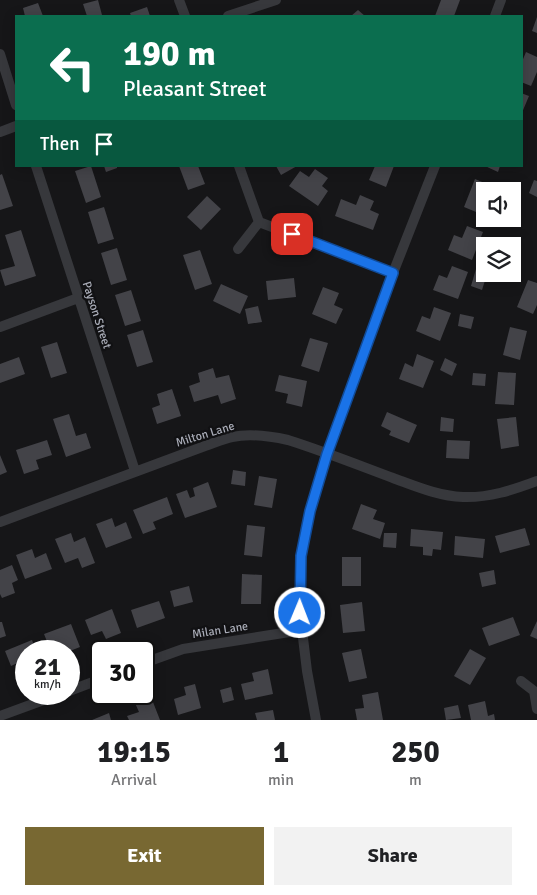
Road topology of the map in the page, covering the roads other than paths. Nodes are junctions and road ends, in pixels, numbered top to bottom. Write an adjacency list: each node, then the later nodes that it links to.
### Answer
1 (179, 0): 4 (street)
2 (276, 0): 5 (street)
3 (501, 0): 6 (street)
4 (185, 15)
5 (231, 15)
6 (494, 15)
7 (0, 54): 8 (street)
8 (15, 102)
9 (15, 126): 10 (street)
10 (0, 132)
11 (36, 167): 17 (street, Payson Street)
12 (239, 167): 14 (street)
13 (435, 167): 16 (street)
14 (259, 222): 15 (street); 16 (street)
15 (238, 249)
16 (393, 273): 19 (street)
17 (78, 298): 18 (street); 20 (street, Payson Street)
18 (0, 327)
19 (327, 454): 20 (street, Milton Lane); 21 (street, Milton Lane); 23 (street)
20 (135, 471): 22 (street, Milton Lane)
21 (537, 481)
22 (0, 522)
23 (302, 630): 24 (street, Milan Lane); 29 (street)
24 (155, 659)
25 (521, 681): 27 (street)
26 (30, 705): 28 (street)
27 (537, 709)
28 (0, 716)
29 (316, 720)

